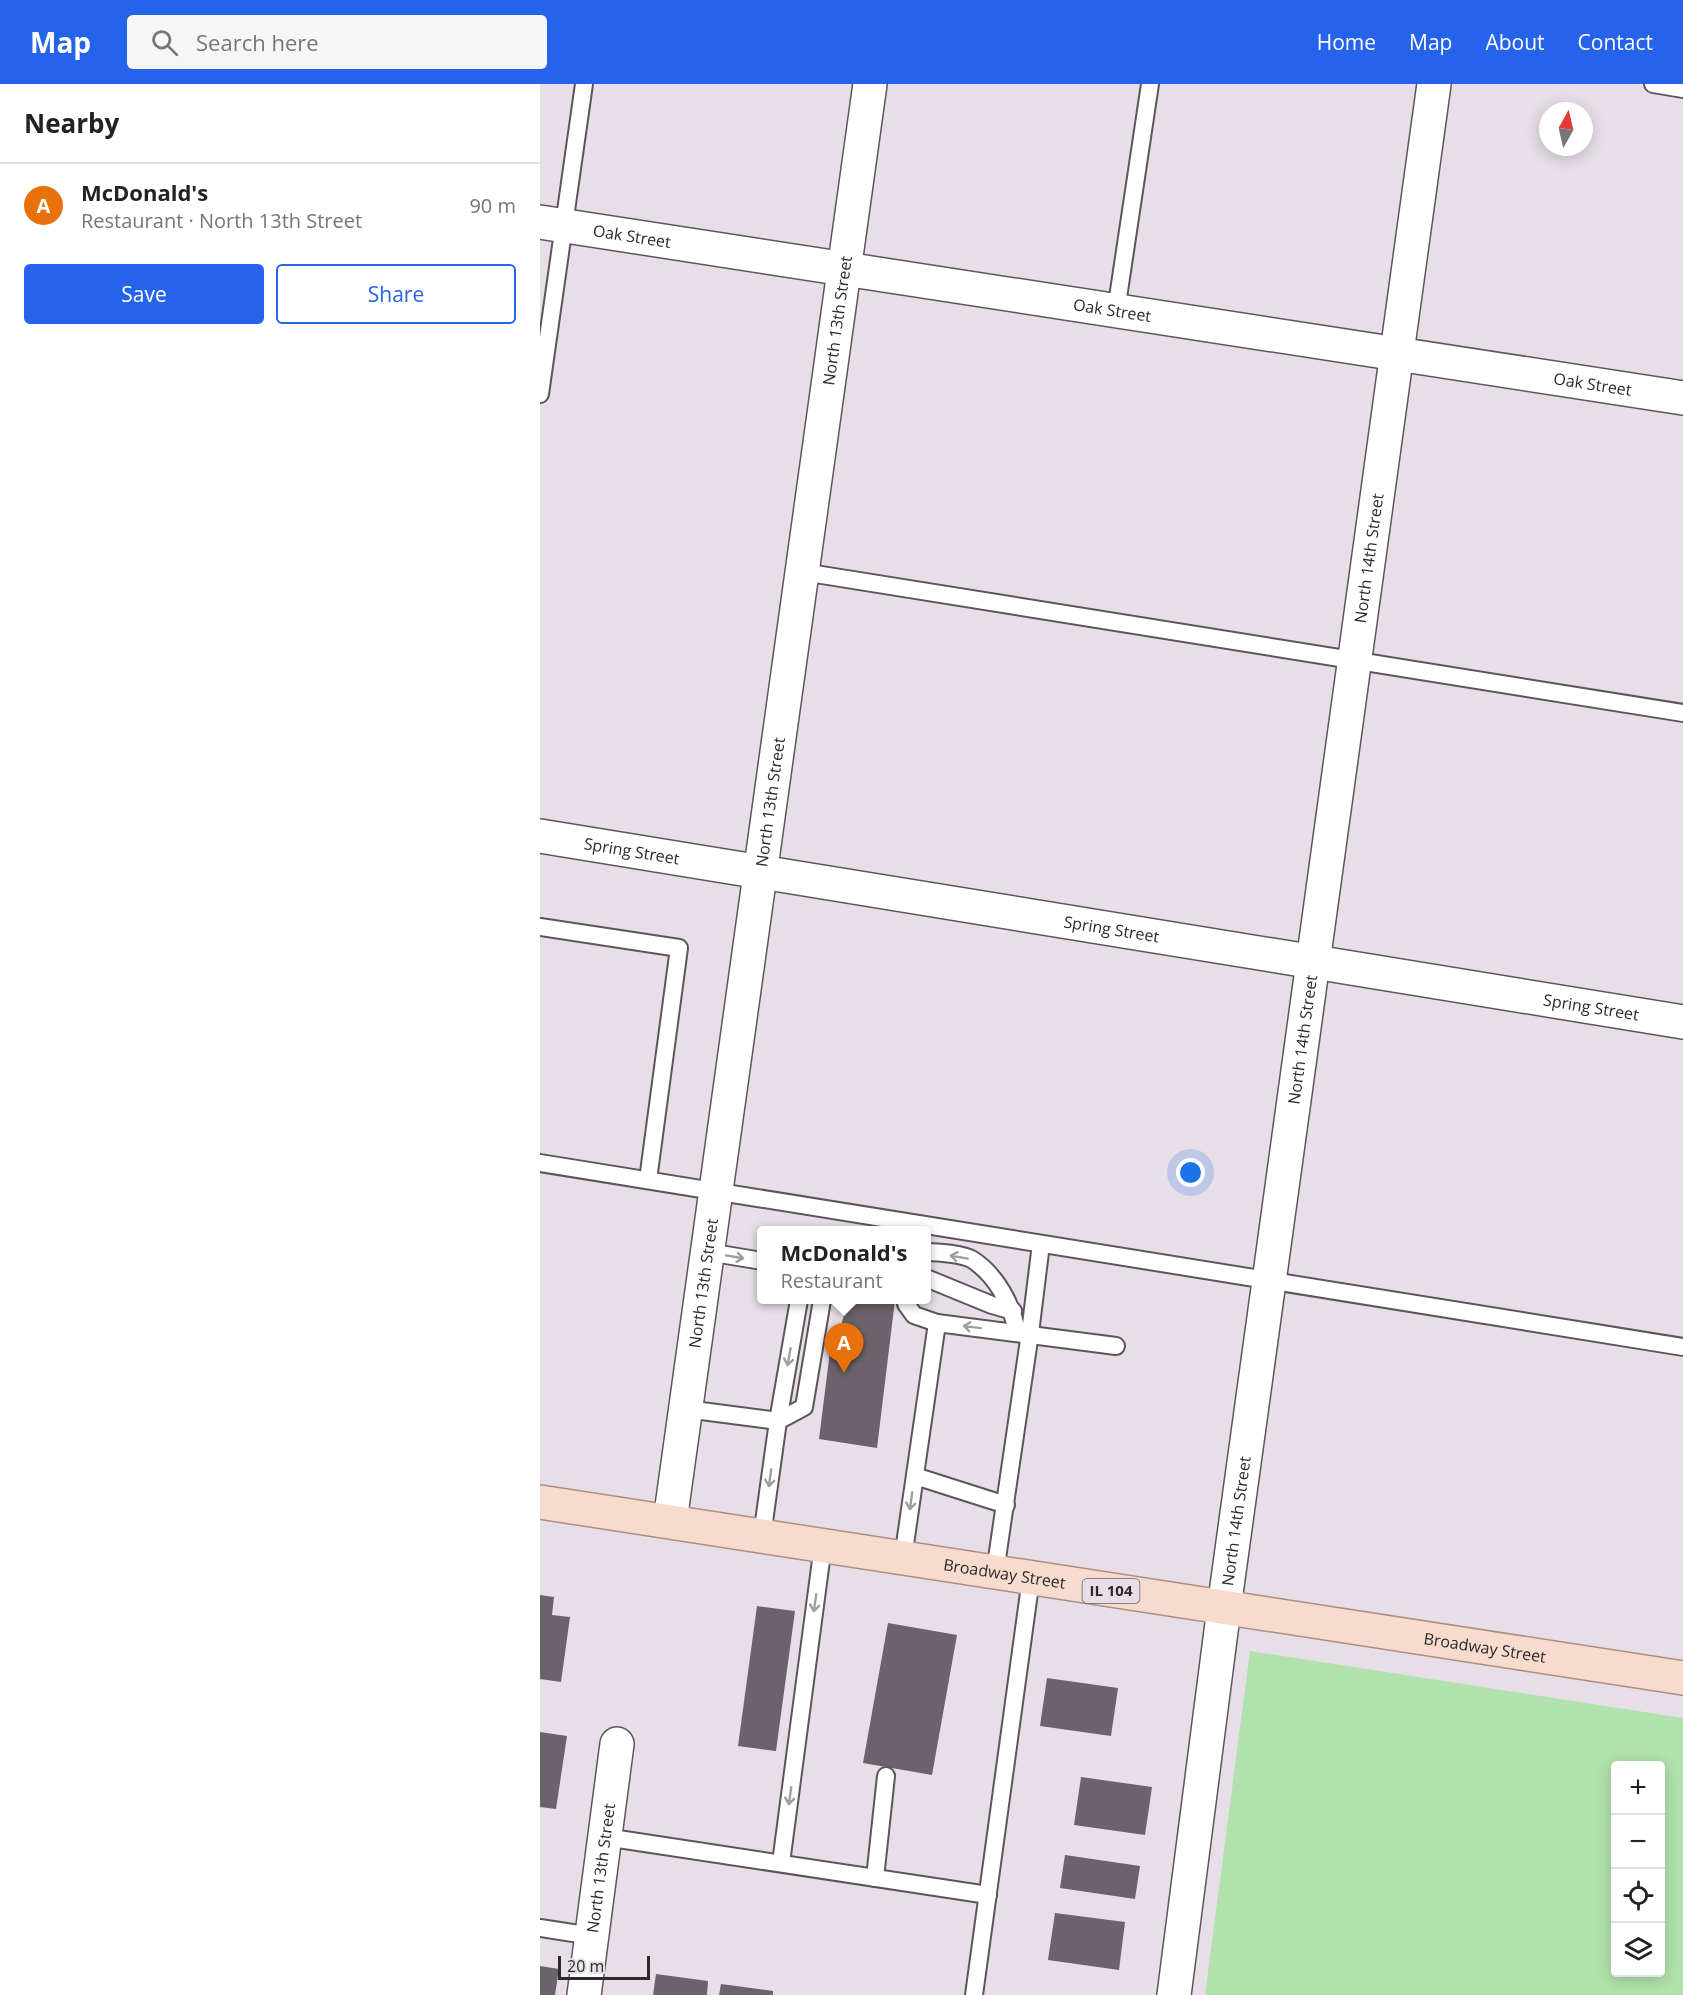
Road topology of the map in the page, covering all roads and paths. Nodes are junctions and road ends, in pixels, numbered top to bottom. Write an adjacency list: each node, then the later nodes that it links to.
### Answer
1 (584, 84): 7 (lane)
2 (870, 84): 8 (street, North 13th Street)
3 (1150, 84): 9 (lane)
4 (1434, 84): 10 (street, North 14th Street)
5 (1653, 84): 6 (lane)
6 (1683, 89)
7 (553, 224): 8 (street, Oak Street); 11 (lane)
8 (844, 269): 9 (street, Oak Street); 13 (street, North 13th Street)
9 (1116, 311): 10 (street, Oak Street)
10 (1398, 355): 12 (street, Oak Street); 14 (street, North 14th Street)
11 (540, 394)
12 (1683, 398)
13 (803, 572): 14 (lane); 17 (street, North 13th Street)
14 (1355, 660): 15 (lane); 19 (street, North 14th Street)
15 (1683, 713)
16 (540, 836): 17 (street, Spring Street)
17 (762, 872): 19 (street, Spring Street); 23 (street, North 13th Street)
18 (540, 927): 22 (lane)
19 (1313, 962): 20 (street, Spring Street); 29 (street, North 14th Street)
20 (1683, 1022)
21 (540, 1163): 22 (lane)
22 (648, 1180): 23 (lane)
23 (716, 1190): 24 (lane); 25 (street, North 13th Street)
24 (1041, 1244): 29 (lane); 35 (lane)
25 (708, 1252): 27 (lane, one-way to 27); 38 (street, North 13th Street)
26 (931, 1253): 33 (lane, one-way to 26)
27 (757, 1260)
28 (931, 1280): 33 (lane)
29 (1269, 1281): 37 (lane); 49 (street, North 14th Street)
30 (798, 1304): 39 (lane, one-way to 39)
31 (821, 1304): 39 (lane)
32 (906, 1304): 34 (lane)
33 (1013, 1311): 35 (lane)
34 (937, 1323): 35 (lane, one-way to 34); 40 (lane)
35 (1024, 1333): 36 (lane); 42 (lane)
36 (1116, 1346)
37 (1683, 1347)
38 (686, 1409): 39 (lane); 43 (street, North 13th Street)
39 (778, 1421): 44 (lane, one-way to 44)
40 (915, 1476): 42 (lane); 46 (lane, one-way to 46)
41 (540, 1502): 43 (main road, Broadway Street / IL 104)
42 (1006, 1505): 47 (lane)
43 (670, 1521): 44 (main road, Broadway Street / IL 104)
44 (762, 1536): 45 (main road, Broadway Street / IL 104)
45 (823, 1545): 46 (main road, Broadway Street / IL 104); 54 (lane, one-way to 54)
46 (903, 1558): 47 (main road, Broadway Street / IL 104)
47 (995, 1572): 48 (main road, Broadway Street / IL 104)
48 (1031, 1578): 49 (main road, Broadway Street / IL 104); 56 (lane)
49 (1224, 1608): 50 (main road, Broadway Street / IL 104); 61 (street, North 14th Street)
50 (1683, 1678)
51 (617, 1743): 53 (street, North 13th Street)
52 (886, 1776): 55 (lane)
53 (605, 1837): 54 (lane); 58 (street, North 13th Street)
54 (781, 1863): 55 (lane)
55 (875, 1878): 56 (lane)
56 (988, 1895): 60 (lane)
57 (540, 1928): 58 (lane)
58 (592, 1936): 59 (street, North 13th Street)
59 (585, 1995)
60 (974, 1995)
61 (1174, 1995)

